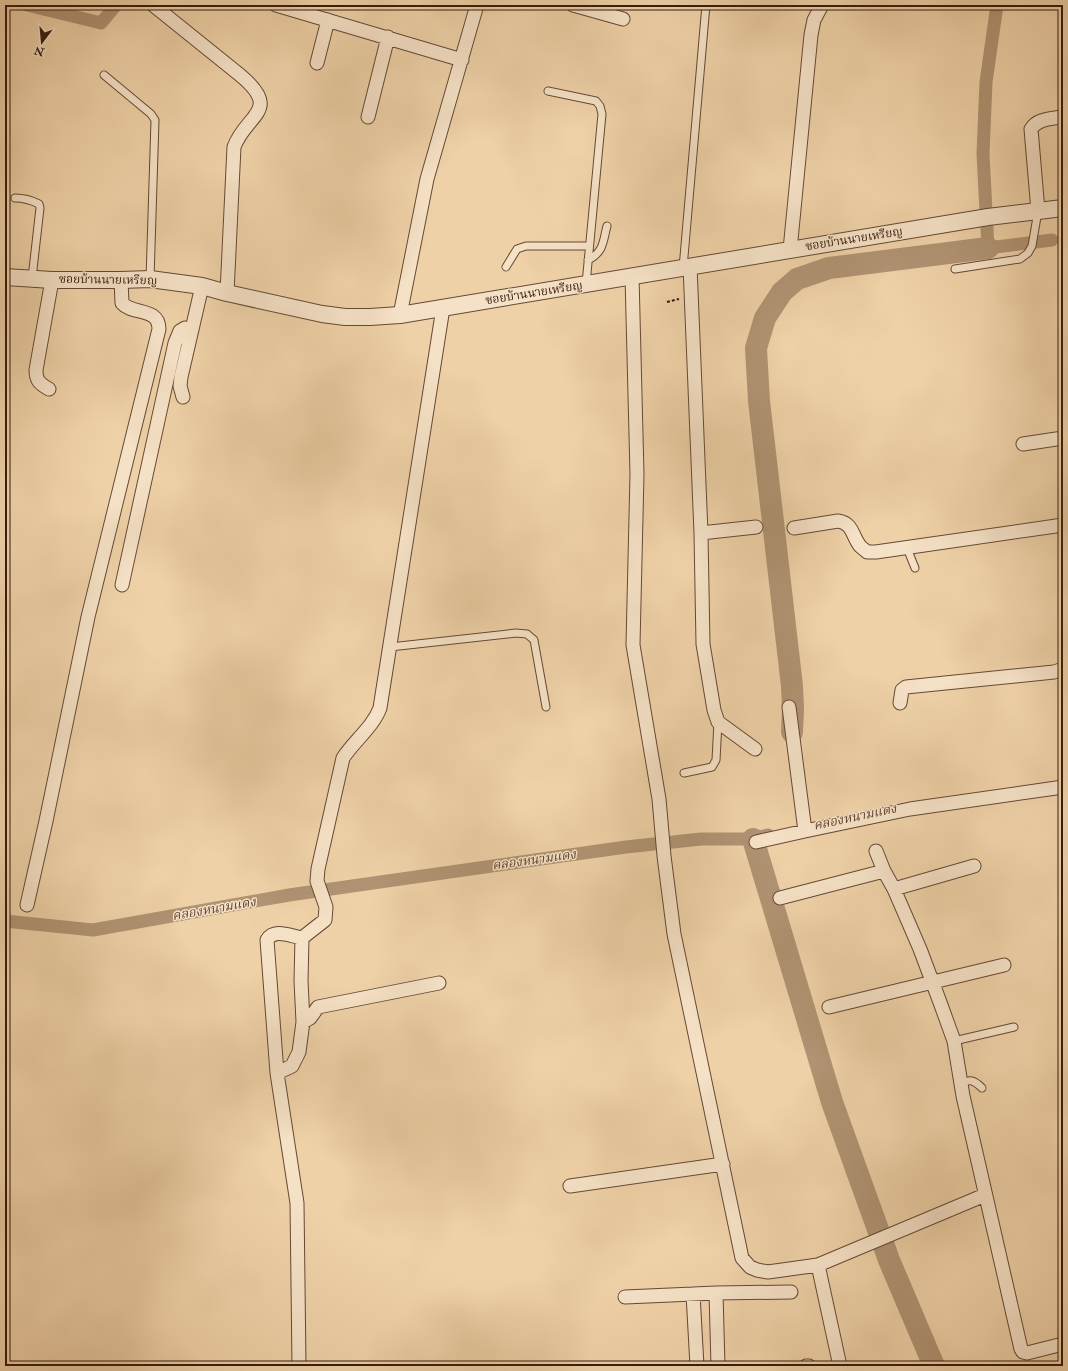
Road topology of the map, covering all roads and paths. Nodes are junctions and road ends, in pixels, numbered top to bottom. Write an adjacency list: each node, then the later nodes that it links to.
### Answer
1 (154, 5): 34 (street)
2 (276, 5): 8 (street)
3 (478, 5): 10 (street)
4 (573, 5): 7 (street)
5 (706, 5): 24 (lane)
6 (822, 5): 21 (street)
7 (623, 19)
8 (328, 20): 9 (street); 11 (street)
9 (388, 37): 10 (street); 14 (street)
10 (462, 60): 36 (street)
11 (317, 63)
12 (104, 75): 29 (lane)
13 (548, 91): 20 (lane)
14 (368, 117)
15 (1061, 118): 18 (street)
16 (15, 198): 28 (lane)
17 (1063, 208): 18 (street, ซอยบ้านนายเหรียญ)
18 (1038, 211): 21 (street, ซอยบ้านนายเหรียญ); 25 (lane)
19 (607, 226): 22 (lane)
20 (589, 246): 22 (lane); 23 (lane)
21 (790, 250): 24 (street, ซอยบ้านนายเหรียญ)
22 (588, 260): 32 (lane)
23 (506, 267)
24 (686, 267): 26 (street, ซอยบ้านนายเหรียญ); 45 (street)
25 (955, 269)
26 (632, 276): 32 (street, ซอยบ้านนายเหรียญ); 77 (street)
27 (5, 277): 28 (street, ซอยบ้านนายเหรียญ)
28 (32, 278): 30 (street, ซอยบ้านนายเหรียญ)
29 (150, 279): 31 (street, ซอยบ้านนายเหรียญ); 33 (street, ซอยบ้านนายเหรียญ)
30 (52, 280): 31 (street, ซอยบ้านนายเหรียญ); 38 (street)
31 (121, 280): 65 (street)
32 (586, 284): 35 (street, ซอยบ้านนายเหรียญ)
33 (202, 286): 34 (street, ซอยบ้านนายเหรียญ); 37 (street)
34 (227, 293): 36 (street, ซอยบ้านนายเหรียญ)
35 (443, 308): 36 (street, ซอยบ้านนายเหรียญ); 49 (street)
36 (400, 315)
37 (192, 330): 39 (street); 48 (street)
38 (49, 389)
39 (183, 397)
40 (1063, 438): 41 (street)
41 (1023, 444)
42 (1063, 525): 46 (street)
43 (756, 527): 45 (street)
44 (794, 528): 46 (street)
45 (701, 533): 54 (street)
46 (907, 548): 47 (lane)
47 (916, 568)
48 (122, 585)
49 (390, 647): 52 (lane); 66 (street)
50 (1063, 669): 51 (street)
51 (900, 703)
52 (546, 707)
53 (789, 707): 58 (street)
54 (718, 722): 55 (street); 56 (lane)
55 (755, 749)
56 (684, 773)
57 (1063, 787): 58 (street)
58 (805, 830): 59 (street)
59 (756, 842)
60 (876, 851): 62 (street)
61 (974, 866): 63 (street)
62 (884, 871): 63 (street); 64 (street)
63 (894, 889): 68 (street)
64 (780, 898)
65 (27, 905)
66 (302, 938): 71 (street); 74 (street)
67 (1004, 965): 68 (street)
68 (932, 981): 70 (street); 73 (street)
69 (439, 983): 71 (street)
70 (828, 1007)
71 (303, 1022): 74 (street)
72 (1014, 1026): 73 (lane)
73 (954, 1041): 75 (street)
74 (278, 1073): 86 (street)
75 (961, 1082): 76 (lane); 79 (street)
76 (982, 1088)
77 (722, 1164): 78 (street); 80 (street)
78 (570, 1186)
79 (985, 1195): 80 (street); 85 (street)
80 (818, 1265): 91 (street)
81 (791, 1292): 82 (street)
82 (716, 1293): 83 (street); 88 (street)
83 (693, 1294): 84 (street); 87 (street)
84 (625, 1297)
85 (1063, 1344)
86 (299, 1366)
87 (697, 1366)
88 (718, 1366)
89 (806, 1366): 90 (street)
90 (809, 1366)
91 (840, 1366)

